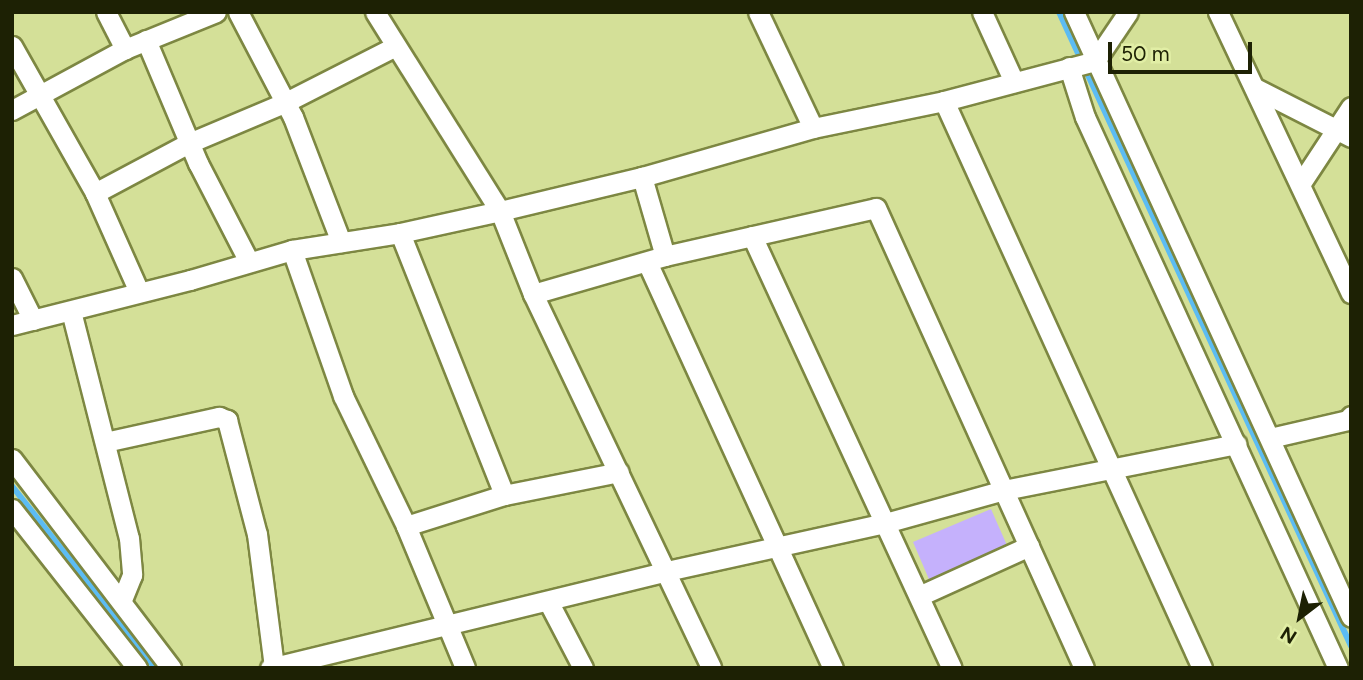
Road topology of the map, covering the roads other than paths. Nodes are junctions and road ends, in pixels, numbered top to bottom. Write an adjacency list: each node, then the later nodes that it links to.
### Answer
1 (106, 12): 13 (street)
2 (216, 12): 10 (street)
3 (238, 12): 20 (street)
4 (375, 12): 12 (street)
5 (758, 12): 23 (street)
6 (982, 12): 16 (street)
7 (1074, 12): 14 (street)
8 (1128, 12): 14 (street)
9 (1219, 12): 17 (street)
10 (146, 40): 13 (street); 25 (street)
11 (12, 46): 18 (street)
12 (396, 46): 20 (street); 29 (street)
13 (125, 49): 18 (street)
14 (1096, 61): 15 (street); 44 (street)
15 (1069, 67): 16 (street); 46 (street)
16 (1014, 82): 19 (street)
17 (1255, 88): 24 (street); 27 (street)
18 (39, 96): 22 (street); 28 (street)
19 (944, 101): 23 (street); 48 (street)
20 (286, 102): 25 (street); 32 (street)
21 (1351, 107): 24 (street)
22 (12, 110)
23 (813, 128): 26 (street)
24 (1344, 133): 27 (street)
25 (189, 143): 28 (street); 35 (street)
26 (642, 177): 29 (street); 34 (street)
27 (1301, 184): 38 (street)
28 (96, 193): 37 (street)
29 (500, 211): 30 (street); 39 (street)
30 (400, 233): 32 (street); 51 (street)
31 (752, 236): 34 (street); 50 (street); 53 (street)
32 (341, 242): 33 (street)
33 (292, 250): 35 (street); 54 (street)
34 (656, 259): 39 (street); 55 (street)
35 (249, 262): 37 (street)
36 (12, 278): 41 (street)
37 (139, 292): 40 (street)
38 (1351, 293)
39 (533, 294): 49 (street)
40 (71, 311): 41 (street); 45 (street)
41 (33, 320): 42 (street)
42 (12, 325)
43 (1351, 416): 44 (street)
44 (1270, 438): 62 (street)
45 (106, 442): 60 (street); 64 (street)
46 (1237, 444): 48 (street); 74 (street)
47 (12, 459): 58 (street)
48 (1110, 467): 50 (street); 73 (street)
49 (619, 472): 51 (street); 57 (street)
50 (1003, 490): 53 (street); 56 (street)
51 (504, 495): 54 (street)
52 (14, 516): 58 (street)
53 (885, 523): 55 (street); 59 (street)
54 (405, 526): 63 (street)
55 (777, 546): 57 (street); 70 (street)
56 (1029, 546): 59 (street); 72 (street)
57 (667, 571): 61 (street); 69 (street)
58 (82, 575): 60 (street); 65 (street)
59 (919, 596): 71 (street)
60 (122, 600): 66 (street)
61 (548, 601): 63 (street); 68 (street)
62 (1351, 617)
63 (444, 625): 64 (street); 67 (street)
64 (272, 667)
65 (137, 668)
66 (171, 668)
67 (465, 668)
68 (583, 668)
69 (711, 668)
70 (833, 668)
71 (952, 668)
72 (1084, 668)
73 (1202, 668)
74 (1338, 668)

